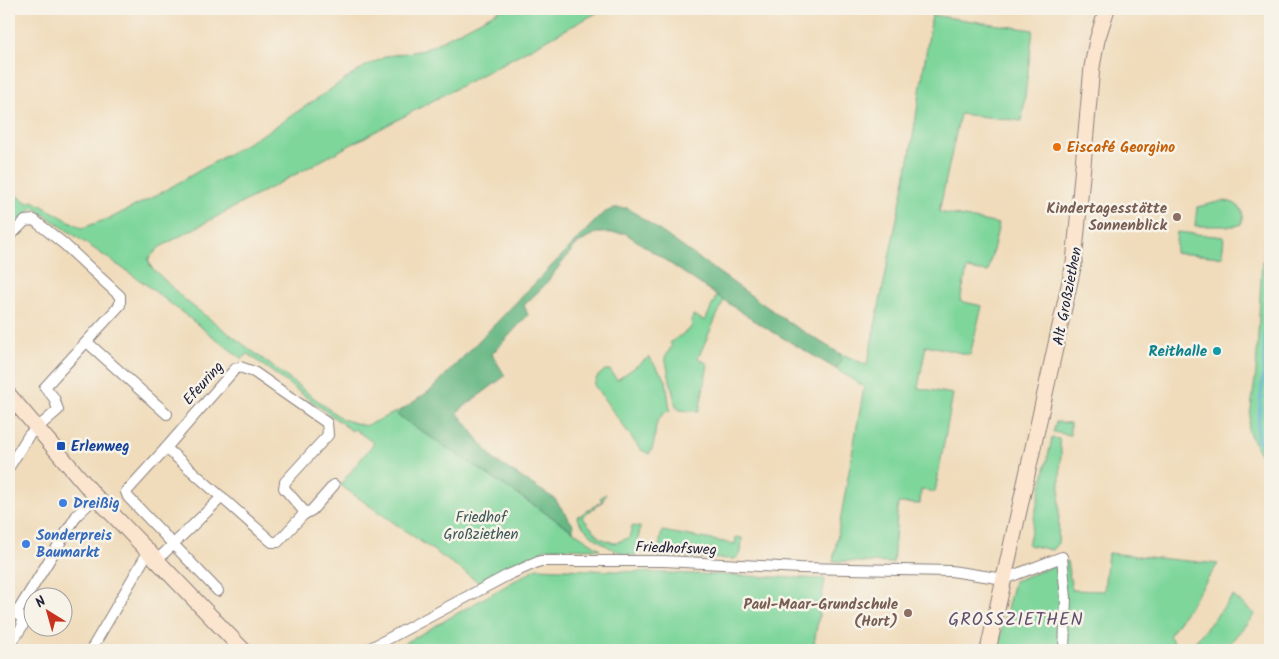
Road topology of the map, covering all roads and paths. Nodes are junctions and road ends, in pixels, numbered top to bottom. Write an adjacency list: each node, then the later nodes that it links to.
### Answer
1 (1107, 9): 15 (street, Alt Großziethen)
2 (9, 237): 3 (street)
3 (87, 342): 5 (street); 6 (street)
4 (9, 395): 6 (street)
5 (168, 414)
6 (37, 428): 8 (street); 10 (street)
7 (166, 448): 11 (street); 12 (street, Efeuring); 13 (street)
8 (9, 467)
9 (334, 485): 12 (street)
10 (96, 497): 14 (street); 17 (street)
11 (222, 497): 12 (street); 13 (street)
12 (303, 515)
13 (174, 544): 14 (street); 16 (street)
14 (154, 557): 19 (street); 20 (street)
15 (1004, 579): 21 (street, Friedhofsweg); 22 (street, Alt Großziethen); 23 (street)
16 (218, 591)
17 (12, 612): 18 (street)
18 (9, 647)
19 (91, 650)
20 (243, 650)
21 (367, 650)
22 (988, 650)
23 (1064, 650)

